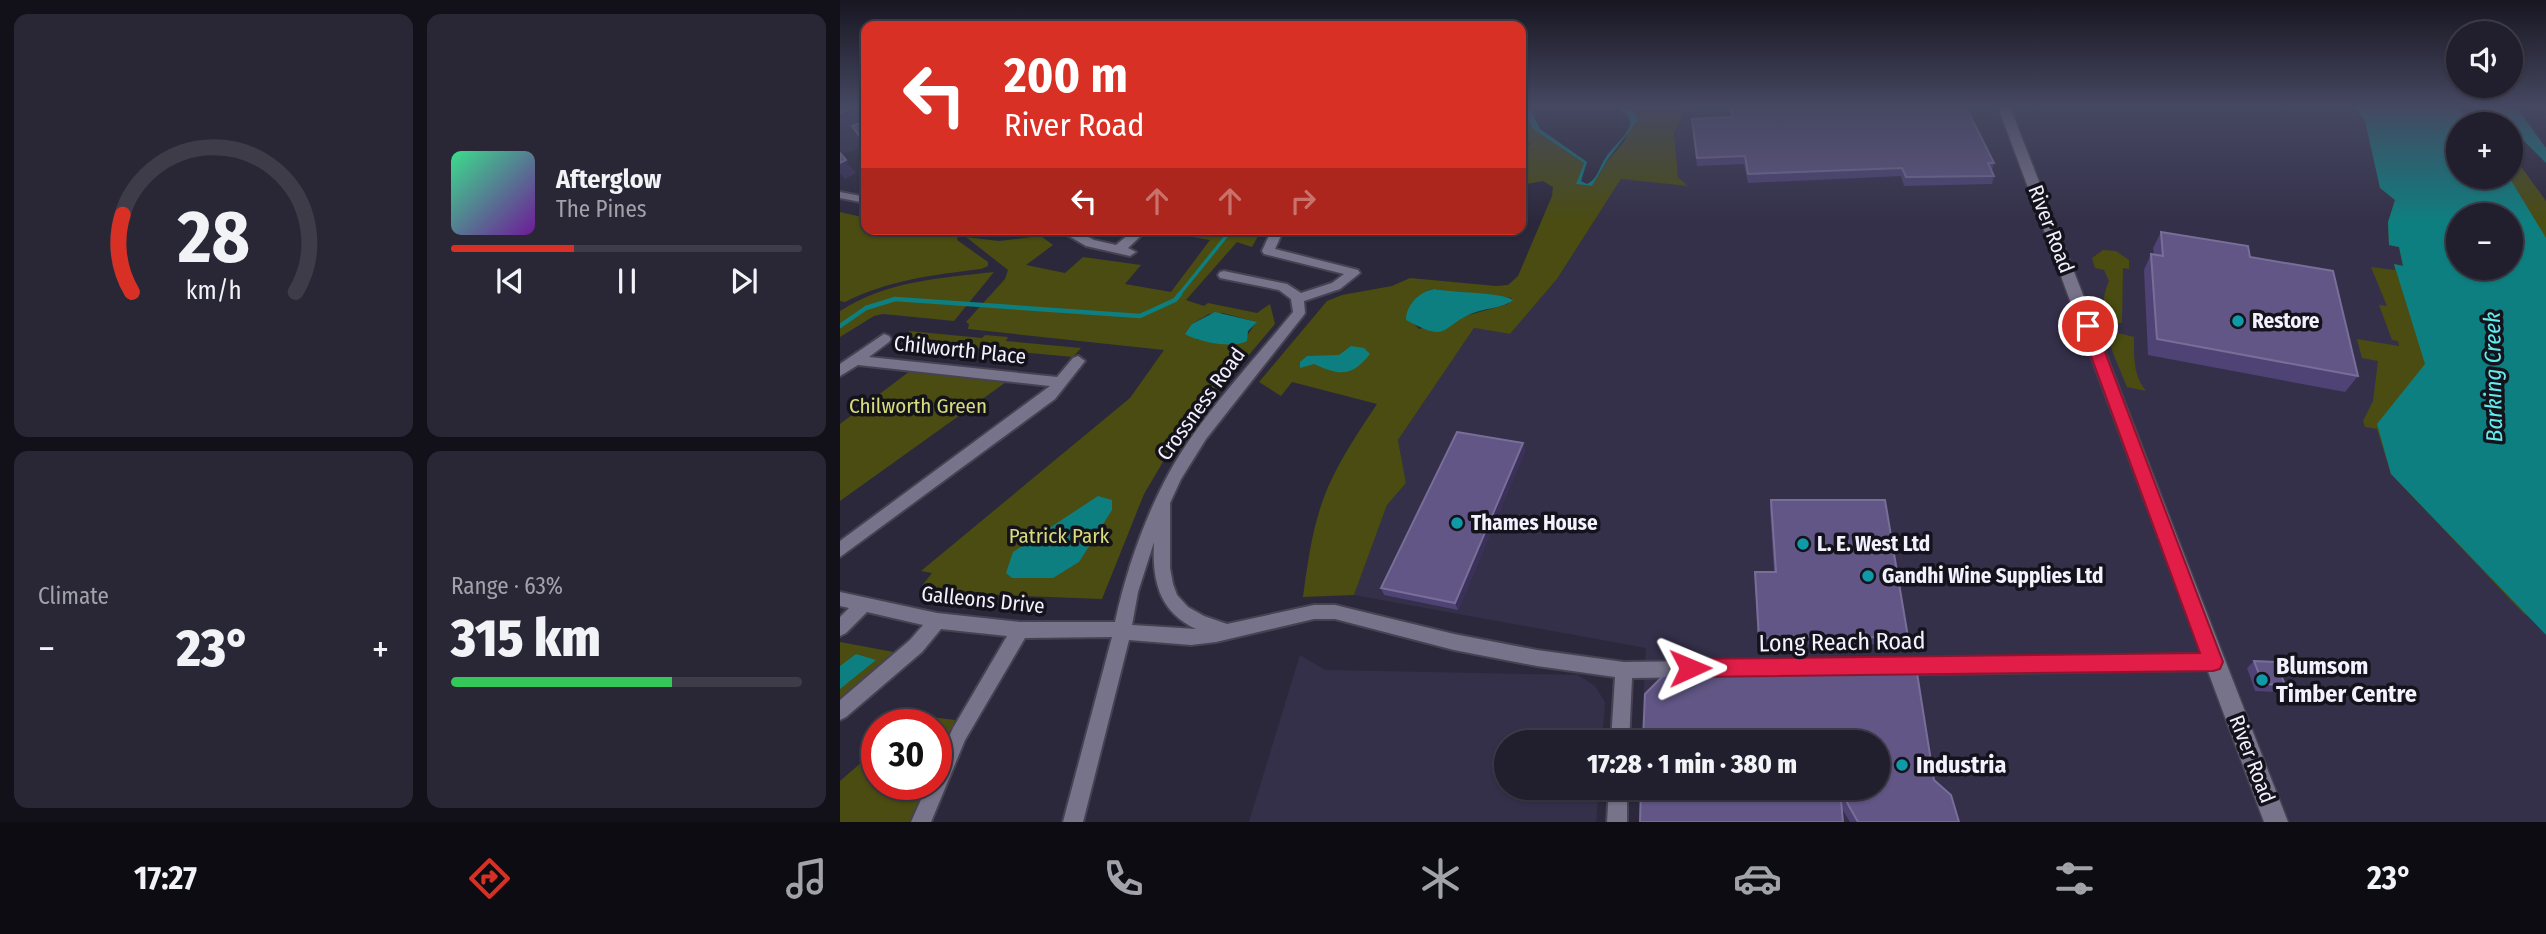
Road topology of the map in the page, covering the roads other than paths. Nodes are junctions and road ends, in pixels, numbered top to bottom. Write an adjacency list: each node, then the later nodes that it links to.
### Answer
1 (2018, 145): 23 (street, River Road)
2 (840, 195): 3 (street)
3 (861, 200)
4 (1072, 235): 5 (street)
5 (1137, 235)
6 (1275, 235): 8 (street)
7 (1224, 275): 8 (street)
8 (1297, 299): 14 (street, Crossness Road)
9 (884, 339): 10 (street)
10 (855, 360): 12 (street); 13 (street, Chilworth Place)
11 (1077, 361): 13 (street)
12 (840, 371)
13 (1061, 382): 15 (street)
14 (1165, 498): 21 (street, Crossness Road); 22 (street)
15 (840, 550)
16 (840, 598): 17 (street, Galleons Drive)
17 (863, 606): 18 (street, Galleons Drive); 19 (street)
18 (937, 621): 20 (street, Galleons Drive); 25 (street)
19 (840, 628)
20 (1020, 630): 21 (street, Galleons Drive); 28 (street)
21 (1123, 630): 22 (street, Long Reach Road); 29 (street, Crossness Road)
22 (1227, 632): 24 (street, Long Reach Road)
23 (2213, 662): 24 (street, Long Reach Road); 31 (street, River Road)
24 (1624, 670): 26 (street)
25 (840, 711)
26 (1621, 730)
27 (1618, 800): 30 (street)
28 (921, 822)
29 (1073, 822)
30 (1617, 822)
31 (2276, 822)

